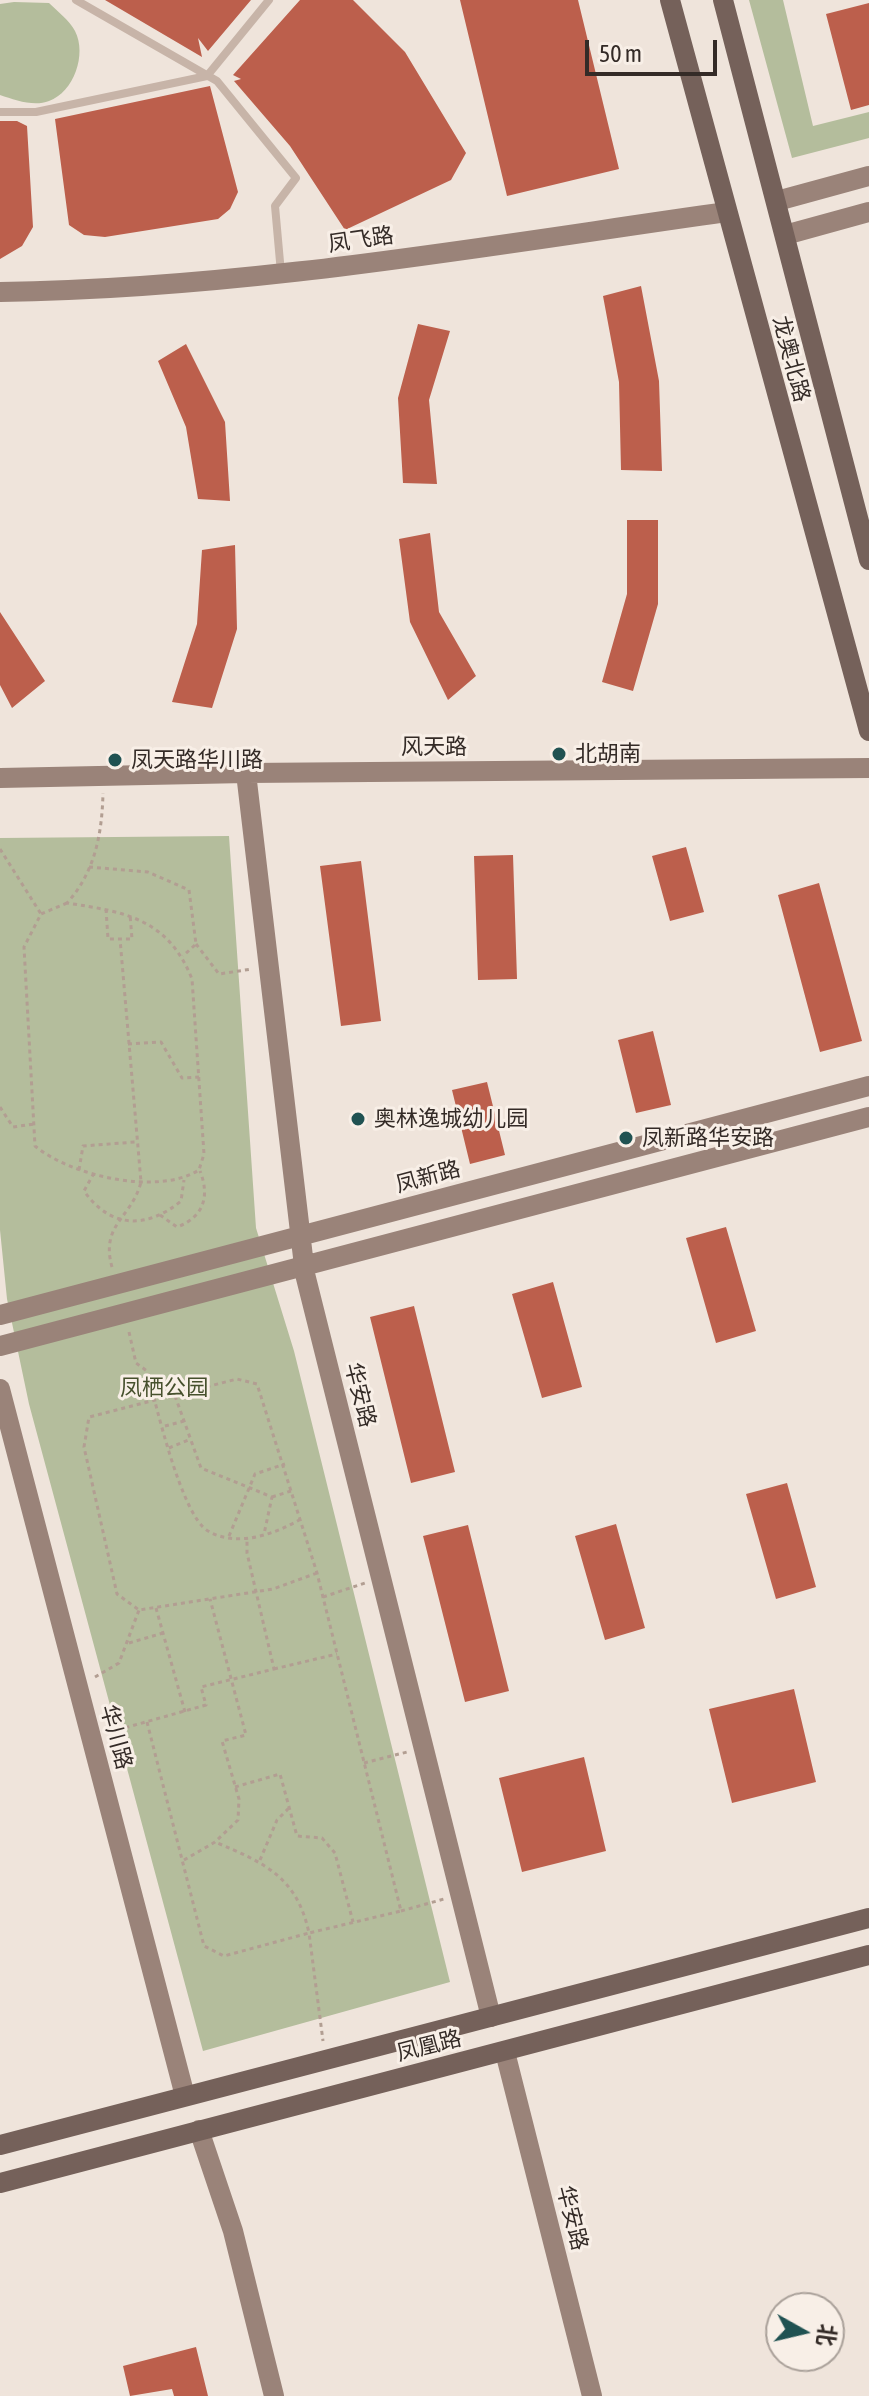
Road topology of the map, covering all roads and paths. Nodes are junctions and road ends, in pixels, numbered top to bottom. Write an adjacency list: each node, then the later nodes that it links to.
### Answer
1 (76, 0): 5 (lane)
2 (269, 0): 5 (lane)
3 (670, 0): 9 (main road, 龙奥北路)
4 (723, 0): 8 (main road, 龙奥北路)
5 (207, 76): 6 (lane); 12 (lane)
6 (0, 112)
7 (869, 176): 8 (street)
8 (777, 201): 11 (main road, 龙奥北路)
9 (726, 212): 12 (street, 凤飞路); 15 (main road, 龙奥北路)
10 (869, 212): 11 (street)
11 (785, 235): 14 (main road, 龙奥北路)
12 (281, 273): 13 (street, 凤飞路)
13 (0, 292)
14 (869, 560)
15 (869, 731)
16 (869, 768): 17 (street, 风天路)
17 (246, 773): 18 (street, 风天路); 44 (street, 华安路)
18 (103, 776): 19 (street, 风天路); 21 (path)
19 (0, 778)
20 (0, 849): 24 (path)
21 (89, 867): 22 (path); 27 (path)
22 (67, 903): 23 (path); 24 (path)
23 (106, 909): 25 (path); 26 (path)
24 (41, 914): 35 (path)
25 (130, 914): 26 (path); 28 (path)
26 (120, 939): 30 (path)
27 (196, 944): 28 (path); 29 (path)
28 (183, 956): 31 (path)
29 (238, 971)
30 (128, 1044): 31 (path); 36 (path)
31 (199, 1077): 38 (path)
32 (869, 1086): 44 (street, 凤新路)
33 (0, 1107): 35 (path)
34 (869, 1117): 45 (street)
35 (34, 1124): 37 (path)
36 (135, 1142): 37 (path); 41 (path)
37 (79, 1170): 39 (path)
38 (199, 1170): 40 (path); 42 (path)
39 (94, 1173): 41 (path); 43 (path)
40 (185, 1179): 41 (path); 42 (path)
41 (141, 1182): 43 (path)
42 (160, 1215): 43 (path)
43 (120, 1219): 46 (path)
44 (300, 1236): 45 (street, 华安路); 46 (street, 凤新路)
45 (304, 1266): 47 (street); 92 (street, 华安路)
46 (117, 1284): 48 (street, 凤新路)
47 (124, 1313): 49 (street); 52 (path)
48 (0, 1315)
49 (0, 1346)
50 (0, 1389): 78 (street, 华川路)
51 (175, 1396): 52 (path); 53 (path); 57 (path)
52 (155, 1400): 54 (path); 70 (path)
53 (184, 1421): 54 (path); 55 (path)
54 (163, 1427): 56 (path)
55 (191, 1439): 56 (path); 59 (path)
56 (169, 1448): 61 (path)
57 (285, 1464): 58 (path); 61 (path)
58 (293, 1491): 59 (path); 60 (path)
59 (272, 1497): 62 (path)
60 (302, 1519): 62 (path); 64 (path)
61 (229, 1536): 63 (path)
62 (263, 1536): 63 (path)
63 (247, 1538): 66 (path)
64 (317, 1573): 66 (path); 67 (path)
65 (353, 1587): 67 (path)
66 (255, 1592): 68 (path); 74 (path)
67 (323, 1597): 73 (path)
68 (210, 1599): 69 (path); 81 (path)
69 (156, 1608): 70 (path); 71 (path)
70 (139, 1610): 72 (path)
71 (163, 1633): 72 (path); 76 (path)
72 (127, 1644): 75 (path)
73 (337, 1654): 74 (path); 80 (path)
74 (274, 1669): 76 (path)
75 (102, 1674)
76 (185, 1712): 77 (path)
77 (147, 1722): 78 (path); 84 (path)
78 (91, 1738): 95 (street, 华川路)
79 (394, 1756): 80 (path)
80 (364, 1763): 87 (path)
81 (235, 1787): 82 (path); 83 (path)
82 (289, 1808): 85 (path); 89 (path)
83 (215, 1842): 84 (path); 85 (path)
84 (182, 1861): 90 (path)
85 (260, 1861): 90 (path)
86 (430, 1903): 87 (path)
87 (401, 1911): 89 (path)
88 (869, 1918): 92 (main road, 凤凰路)
89 (353, 1923): 90 (path)
90 (309, 1933): 94 (path)
91 (869, 1955): 93 (main road, 凤凰路)
92 (491, 2017): 94 (main road, 凤凰路)
93 (505, 2052): 96 (main road, 凤凰路); 100 (street, 华安路)
94 (325, 2060): 95 (main road, 凤凰路)
95 (185, 2096): 97 (main road, 凤凰路)
96 (199, 2130): 98 (main road, 凤凰路); 99 (street)
97 (0, 2145)
98 (0, 2183)
99 (274, 2396)
100 (592, 2396)

